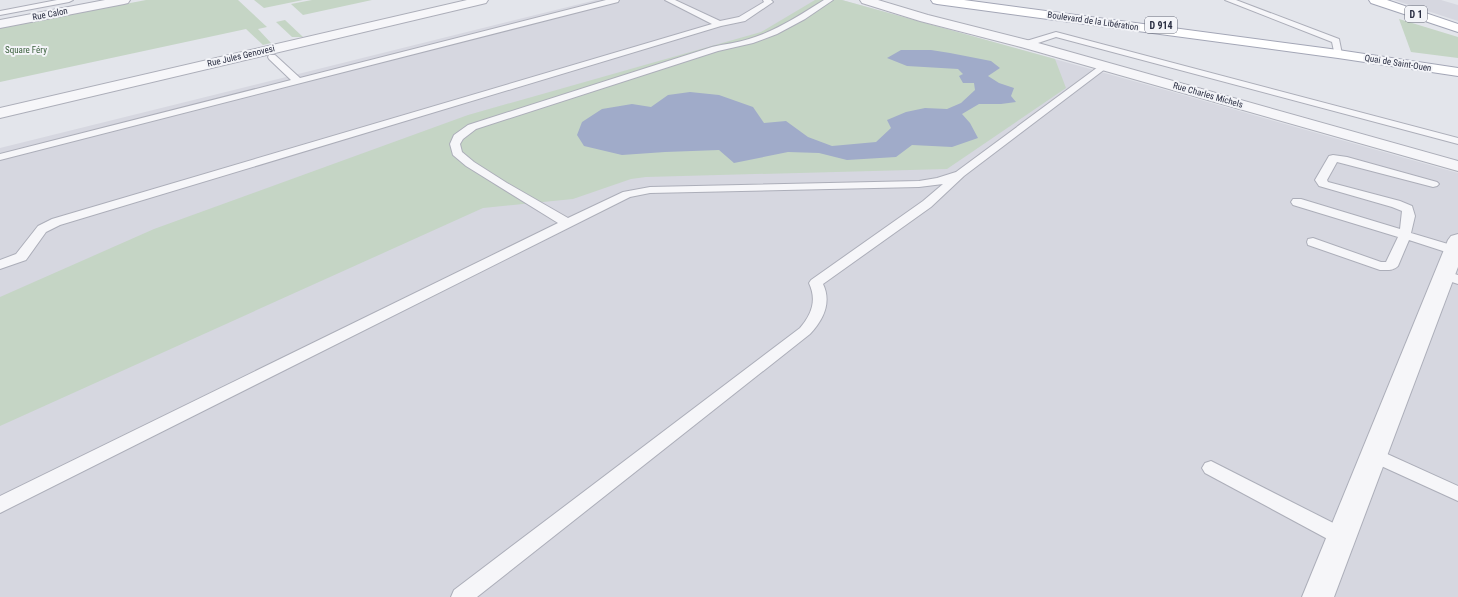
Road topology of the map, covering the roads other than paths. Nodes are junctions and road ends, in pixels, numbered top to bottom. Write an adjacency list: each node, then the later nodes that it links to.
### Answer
1 (70, 0): 16 (lane)
2 (124, 0): 17 (street, Rue Calon)
3 (482, 0): 28 (street, Rue Jules Genovesi)
4 (615, 0): 27 (lane)
5 (669, 0): 18 (lane)
6 (767, 0): 18 (lane)
7 (829, 0): 35 (lane)
8 (866, 0): 14 (street, Rue Charles Michels)
9 (969, 0): 15 (main road)
10 (986, 0): 15 (main road, Boulevard de la Libération / D 914)
11 (1229, 0): 22 (lane)
12 (1375, 0): 20 (main road, D 1)
13 (940, 3): 14 (street); 19 (street, Rue Charles Michels); 22 (main road, Boulevard de la Libération / D 914)
14 (890, 7): 19 (street, Rue Charles Michels)
15 (1026, 7): 22 (main road, Boulevard de la Libération / D 914)
16 (0, 13)
17 (0, 24)
18 (719, 24): 39 (lane)
19 (957, 26): 21 (street, Rue Charles Michels)
20 (1458, 28)
21 (1026, 44): 25 (street, Rue Charles Michels); 29 (lane)
22 (1338, 51): 24 (main road, Boulevard de la Libération / D 914); 26 (main road, Quai de Saint-Ouen / D 914)
23 (272, 57): 27 (lane)
24 (1458, 65)
25 (1105, 66): 31 (street, Rue Charles Michels); 32 (lane)
26 (1458, 72)
27 (298, 81): 30 (lane)
28 (0, 113)
29 (1458, 141)
30 (0, 157)
31 (1458, 166)
32 (960, 174): 35 (lane); 46 (lane)
33 (1433, 184): 36 (lane)
34 (1297, 202): 36 (lane)
35 (568, 223): 44 (lane)
36 (1404, 235): 37 (lane); 38 (lane)
37 (1313, 242)
38 (1456, 245): 40 (street)
39 (0, 265)
40 (1451, 278): 41 (street)
41 (1374, 455): 43 (lane); 45 (street)
42 (1211, 468): 45 (lane)
43 (1458, 494)
44 (0, 505)
45 (1342, 536): 47 (street)
46 (461, 597)
47 (1319, 597)

